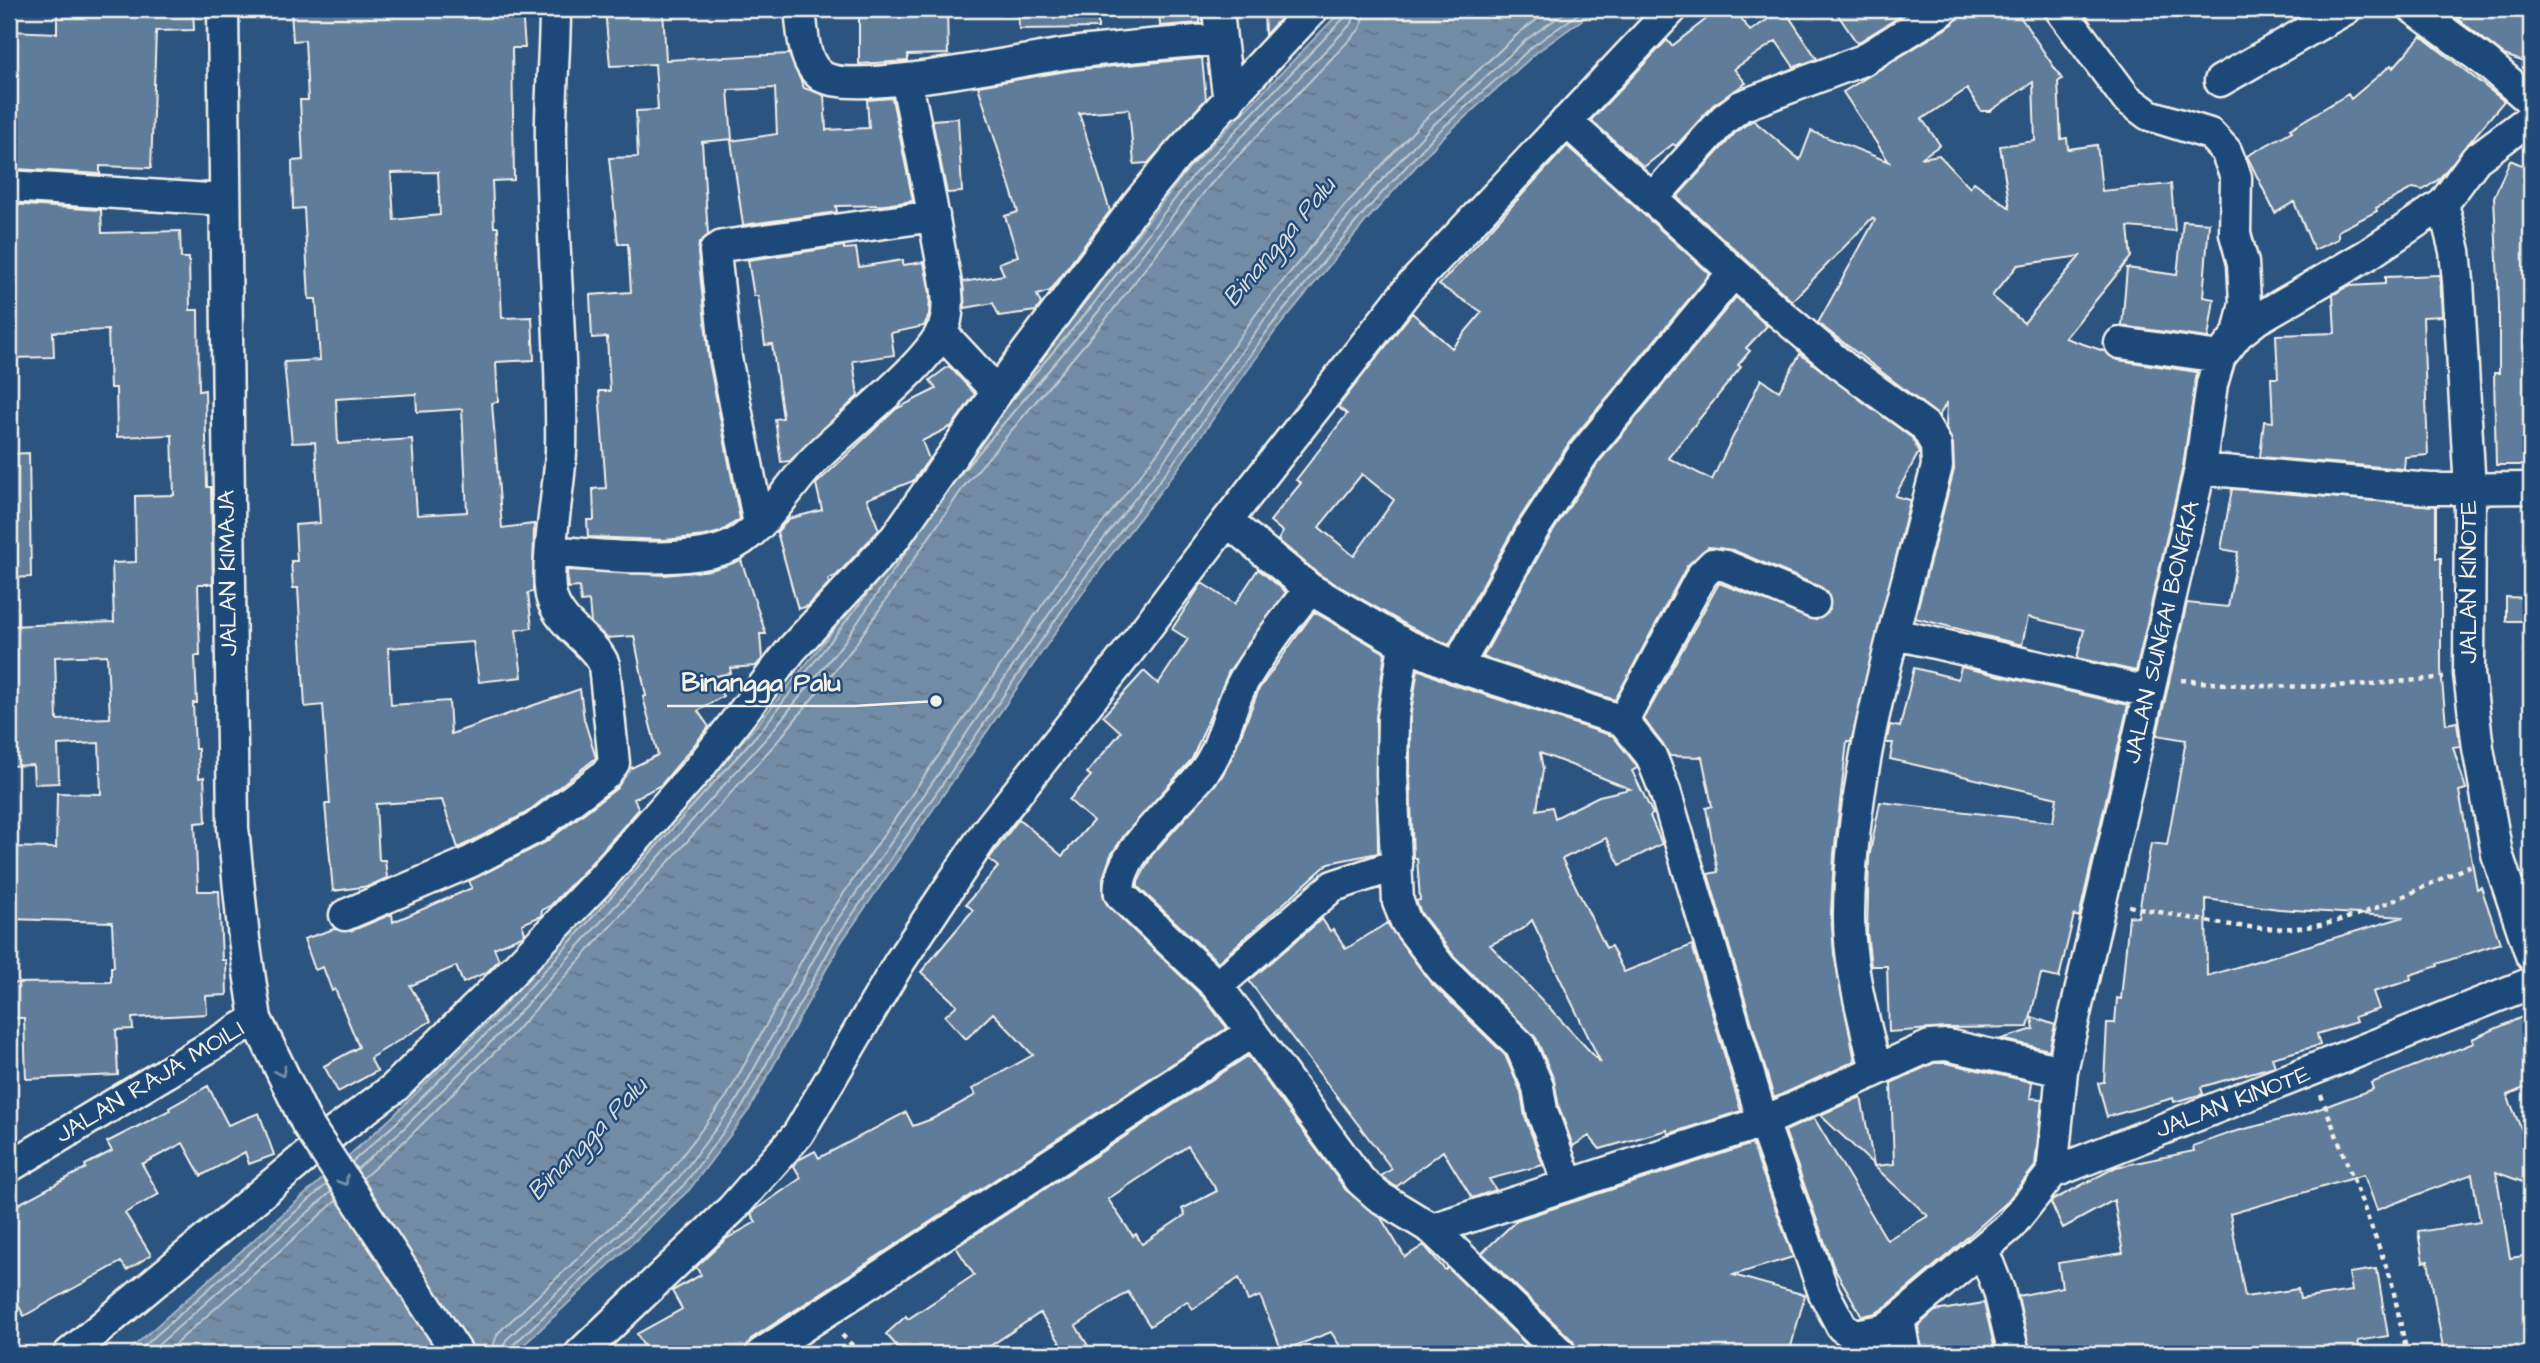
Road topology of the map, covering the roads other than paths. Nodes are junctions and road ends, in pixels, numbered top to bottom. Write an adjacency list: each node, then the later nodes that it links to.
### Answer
1 (222, 9): 20 (street, JALAN KIMAJA)
2 (555, 9): 34 (street)
3 (800, 9): 12 (street)
4 (1218, 9): 11 (street)
5 (1313, 9): 15 (street)
6 (1672, 9): 17 (street)
7 (1944, 9): 19 (street)
8 (2060, 9): 25 (street)
9 (2346, 9): 13 (street)
10 (2414, 9): 14 (street)
11 (1221, 39): 12 (street); 15 (street)
12 (906, 79): 22 (street)
13 (2220, 81)
14 (2531, 101)
15 (1229, 102): 28 (street)
16 (2531, 118): 21 (street, JALAN SUNGAI BONGKA)
17 (1566, 121): 19 (street); 32 (street)
18 (9, 186): 20 (street)
19 (1652, 199): 23 (street)
20 (224, 200): 47 (street, JALAN KIMAJA)
21 (2443, 204): 25 (street, JALAN SUNGAI BONGKA); 31 (street, JALAN KINOTE)
22 (934, 216): 24 (street); 33 (street)
23 (1733, 273): 37 (street); 39 (street)
24 (941, 332): 28 (street); 33 (street)
25 (2238, 334): 27 (street, JALAN SUNGAI BONGKA)
26 (2120, 343): 27 (street)
27 (2220, 358): 29 (street, JALAN SUNGAI BONGKA)
28 (997, 393): 59 (street)
29 (2200, 469): 31 (street); 40 (street, JALAN SUNGAI BONGKA)
30 (2531, 488): 31 (street)
31 (2470, 490): 44 (street, JALAN KINOTE)
32 (1227, 521): 35 (street); 61 (street)
33 (759, 524): 34 (street)
34 (552, 551): 43 (street)
35 (1310, 589): 38 (street); 46 (street)
36 (1814, 603): 41 (street)
37 (1895, 635): 40 (street); 49 (street)
38 (1404, 644): 39 (street); 42 (street)
39 (1457, 667): 41 (street)
40 (2150, 684): 50 (street, JALAN SUNGAI BONGKA)
41 (1623, 721): 51 (street)
42 (1397, 865): 46 (street); 54 (street)
43 (345, 915)
44 (2531, 955)
45 (2531, 984): 53 (street, JALAN KINOTE)
46 (1217, 986): 48 (street)
47 (256, 1019): 52 (street, JALAN RAJA MOILI); 60 (street, JALAN KIMAJA, one-way to 60, bridge)
48 (1252, 1032): 55 (street); 62 (street)
49 (1876, 1070): 50 (street); 51 (street)
50 (2062, 1071): 53 (street, JALAN SUNGAI BONGKA)
51 (1763, 1122): 54 (street); 58 (street)
52 (9, 1167)
53 (2052, 1173): 56 (street)
54 (1567, 1184): 55 (street)
55 (1432, 1229): 63 (street)
56 (1983, 1250): 57 (street); 65 (street)
57 (1899, 1319): 58 (street); 64 (street)
58 (1856, 1345)
59 (69, 1354)
60 (458, 1354)
61 (580, 1354)
62 (761, 1354)
63 (1561, 1354)
64 (1905, 1354)
65 (2014, 1354)

